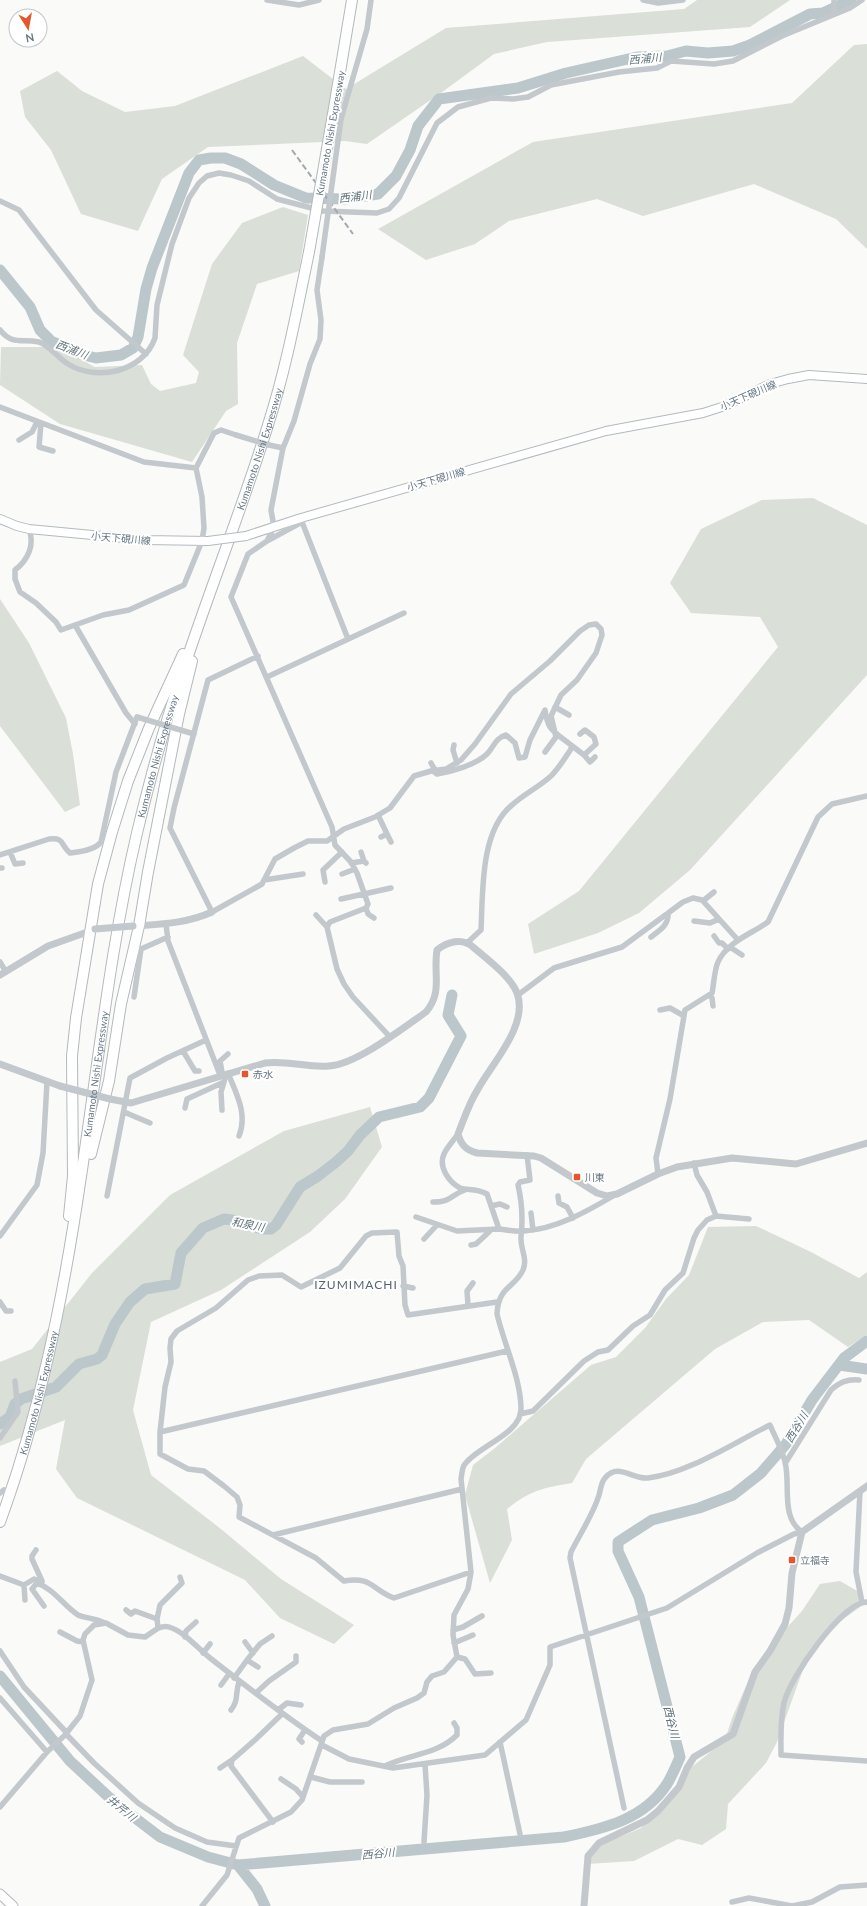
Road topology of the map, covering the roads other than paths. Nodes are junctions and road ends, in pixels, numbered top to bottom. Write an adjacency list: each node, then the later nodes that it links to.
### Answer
1 (267, 0): 2 (street)
2 (319, 0)
3 (352, 0): 10 (highway, Kumamoto Nishi Expressway)
4 (371, 0): 10 (street)
5 (643, 0): 6 (street)
6 (683, 0)
7 (834, 0): 9 (street)
8 (862, 0): 9 (street)
9 (834, 14): 13 (street)
10 (337, 120): 18 (street, bridge); 27 (highway, Kumamoto Nishi Expressway, bridge)
11 (0, 201): 13 (street)
12 (0, 330): 13 (street)
13 (146, 354)
14 (867, 379): 22 (main road, 小天下硯川線)
15 (0, 407): 16 (street)
16 (39, 422): 17 (street); 19 (street); 20 (street)
17 (19, 440)
18 (283, 448): 20 (street, bridge); 23 (street)
19 (53, 451)
20 (196, 468): 25 (street)
21 (0, 519): 24 (main road, 小天下硯川線)
22 (301, 520): 23 (main road, 小天下硯川線); 26 (street); 31 (street)
23 (274, 527): 25 (main road, 小天下硯川線, bridge); 26 (street)
24 (29, 529): 25 (main road, 小天下硯川線); 29 (street)
25 (205, 541): 29 (street)
26 (267, 541): 32 (street)
27 (209, 597): 30 (highway, Kumamoto Nishi Expressway); 78 (highway)
28 (404, 613): 31 (street)
29 (75, 625): 36 (street)
30 (198, 628): 80 (highway); 115 (highway, Kumamoto Nishi Expressway)
31 (348, 639): 33 (street)
32 (258, 656): 33 (street); 38 (street)
33 (267, 677): 51 (street)
34 (555, 707): 35 (street); 37 (street); 46 (street)
35 (569, 715)
36 (135, 724): 38 (street, bridge); 54 (street)
37 (554, 733): 41 (street); 42 (street); 47 (street)
38 (194, 734): 71 (street)
39 (580, 734): 43 (street)
40 (454, 745): 46 (street)
41 (570, 745): 43 (street); 85 (street)
42 (545, 752)
43 (584, 755): 44 (street)
44 (595, 757)
45 (431, 763): 47 (street)
46 (457, 763): 47 (street)
47 (434, 771): 49 (street)
48 (867, 796): 84 (street)
49 (378, 815): 50 (street); 51 (street)
50 (387, 834): 52 (street); 53 (street)
51 (333, 837): 55 (street); 63 (street)
52 (381, 837)
53 (391, 842)
54 (10, 852): 57 (street); 58 (street)
55 (342, 852): 59 (street); 64 (street)
56 (361, 852): 59 (street)
57 (0, 855)
58 (23, 863)
59 (351, 863): 60 (street)
60 (355, 869): 62 (street); 67 (street)
61 (303, 874): 63 (street)
62 (342, 874)
63 (264, 880): 71 (street)
64 (325, 882)
65 (392, 888): 67 (street)
66 (714, 892): 69 (street)
67 (365, 894): 68 (street); 70 (street)
68 (341, 899)
69 (703, 901): 72 (street); 75 (street)
70 (366, 908): 74 (street); 79 (street)
71 (212, 912): 77 (street)
72 (668, 913): 83 (street); 91 (street)
73 (316, 915): 79 (street)
74 (374, 918)
75 (719, 919): 76 (street); 84 (street)
76 (694, 921)
77 (166, 924): 78 (street); 82 (street)
78 (136, 926): 80 (street, bridge); 115 (highway)
79 (328, 928): 96 (street)
80 (92, 930): 89 (street); 141 (highway)
81 (714, 936): 86 (street)
82 (168, 937): 90 (street); 97 (street)
83 (651, 937)
84 (738, 940): 86 (street)
85 (468, 942): 91 (street); 96 (street)
86 (729, 948): 87 (street); 92 (street)
87 (742, 955)
88 (0, 962): 89 (street)
89 (3, 974)
90 (136, 994)
91 (518, 994): 109 (street)
92 (709, 995): 93 (street); 95 (street)
93 (713, 1006)
94 (660, 1010): 95 (street)
95 (684, 1016): 114 (street)
96 (390, 1037): 102 (street)
97 (206, 1040): 98 (street); 102 (street)
98 (183, 1051): 101 (street); 104 (street)
99 (228, 1054): 102 (street)
100 (0, 1064): 103 (street)
101 (199, 1071)
102 (224, 1076): 104 (street); 105 (street); 106 (street); 110 (street)
103 (47, 1082): 104 (street, bridge); 133 (street)
104 (126, 1102): 107 (street)
105 (185, 1108)
106 (222, 1110)
107 (124, 1112): 108 (street); 118 (street)
108 (150, 1123)
109 (458, 1134): 112 (street); 116 (street)
110 (239, 1136)
111 (867, 1143): 113 (street)
112 (527, 1155): 117 (street); 131 (street)
113 (694, 1163): 114 (street); 124 (street)
114 (658, 1174): 117 (street)
115 (80, 1186): 141 (highway, Kumamoto Nishi Expressway)
116 (470, 1189): 120 (street); 121 (street)
117 (617, 1194): 126 (street)
118 (107, 1196)
119 (558, 1196): 126 (street)
120 (433, 1202)
121 (491, 1206): 122 (street); 129 (street)
122 (507, 1207)
123 (531, 1213): 130 (street)
124 (716, 1216): 127 (street); 147 (street)
125 (416, 1217): 128 (street)
126 (573, 1218): 130 (street)
127 (749, 1219)
128 (436, 1226): 132 (street); 134 (street)
129 (498, 1230): 131 (street); 132 (street)
130 (534, 1230): 131 (street)
131 (522, 1232): 140 (street)
132 (491, 1233): 135 (street)
133 (0, 1236)
134 (424, 1239)
135 (470, 1245)
136 (473, 1284): 142 (street)
137 (403, 1286): 138 (street); 142 (street); 148 (street)
138 (414, 1288)
139 (0, 1302): 143 (street)
140 (497, 1302): 142 (street); 144 (street)
141 (60, 1304): 154 (highway, Kumamoto Nishi Expressway)
142 (468, 1305)
143 (11, 1311)
144 (507, 1351): 147 (street); 148 (street)
145 (859, 1380): 150 (street)
146 (15, 1381): 149 (street)
147 (520, 1414): 152 (street)
148 (160, 1432): 156 (street)
149 (0, 1438)
150 (786, 1462): 155 (street); 174 (street)
151 (867, 1486): 153 (street)
152 (462, 1489): 156 (street); 158 (street)
153 (860, 1491): 155 (street); 164 (street)
154 (0, 1522)
155 (802, 1532): 174 (street); 225 (street)
156 (273, 1534): 158 (street)
157 (36, 1550): 161 (street)
158 (471, 1572): 172 (street)
159 (0, 1576): 162 (street)
160 (180, 1577): 168 (street)
161 (42, 1583): 162 (street); 165 (street); 170 (street)
162 (24, 1585): 163 (street)
163 (25, 1600)
164 (864, 1602): 206 (street)
165 (44, 1606)
166 (126, 1610): 168 (street)
167 (482, 1616): 172 (street)
168 (157, 1619): 171 (street)
169 (196, 1622): 177 (street)
170 (106, 1623): 171 (street); 178 (street)
171 (158, 1628): 177 (street)
172 (453, 1630): 180 (street)
173 (60, 1632): 178 (street)
174 (586, 1634): 202 (street); 215 (street)
175 (473, 1635): 180 (street)
176 (272, 1636): 184 (street)
177 (185, 1637): 183 (street)
178 (83, 1642): 200 (street)
179 (245, 1642): 184 (street)
180 (454, 1643): 186 (street)
181 (210, 1644): 183 (street)
182 (0, 1651): 200 (street)
183 (203, 1653): 190 (street)
184 (253, 1653): 187 (street)
185 (296, 1656): 193 (street)
186 (457, 1657): 189 (street); 203 (street)
187 (247, 1660): 188 (street); 191 (street)
188 (258, 1667)
189 (491, 1673)
190 (229, 1674): 191 (street); 192 (street)
191 (237, 1680): 193 (street); 196 (street)
192 (221, 1685)
193 (256, 1693): 197 (street)
194 (0, 1698): 204 (street)
195 (301, 1705): 197 (street)
196 (231, 1710)
197 (280, 1712): 199 (street); 205 (street)
198 (454, 1722): 208 (street)
199 (305, 1730): 201 (street); 203 (street)
200 (66, 1734): 204 (street); 219 (street)
201 (302, 1742)
202 (500, 1742): 207 (street); 217 (street)
203 (322, 1743): 208 (street); 210 (street)
204 (47, 1752): 214 (street)
205 (232, 1760): 209 (street); 216 (street)
206 (867, 1761)
207 (426, 1764): 208 (street); 218 (street)
208 (385, 1766)
209 (220, 1768)
210 (311, 1777): 212 (street); 213 (street)
211 (281, 1779): 213 (street)
212 (362, 1782)
213 (303, 1797): 216 (street)
214 (0, 1807)
215 (624, 1808)
216 (273, 1822): 219 (street)
217 (520, 1834)
218 (424, 1842)
219 (236, 1846): 224 (street)
220 (867, 1884): 222 (street)
221 (0, 1894): 223 (main road)
222 (732, 1902)
223 (13, 1906)
224 (202, 1906)
225 (584, 1906)

